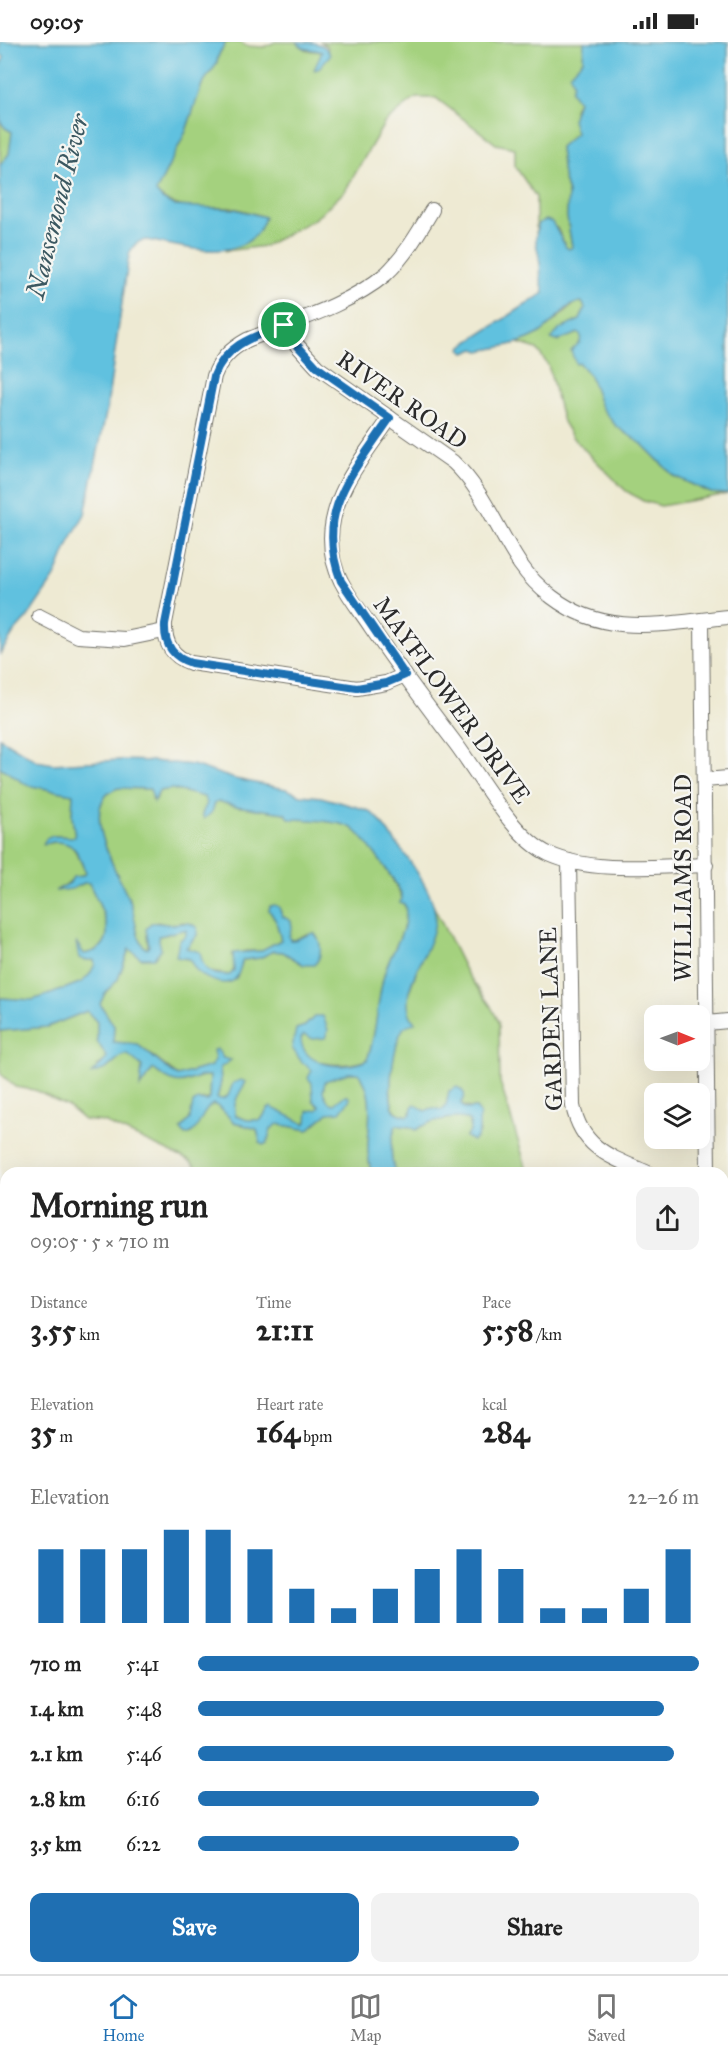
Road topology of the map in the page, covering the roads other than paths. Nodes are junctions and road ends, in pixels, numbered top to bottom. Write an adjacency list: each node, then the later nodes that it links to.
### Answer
1 (432, 210): 2 (street)
2 (284, 325): 3 (street, RIVER ROAD); 7 (street)
3 (390, 418): 6 (street, RIVER ROAD); 8 (street, MAYFLOWER DRIVE)
4 (39, 616): 7 (street)
5 (728, 617): 6 (street, RIVER ROAD)
6 (702, 620): 10 (street, WILLIAMS ROAD)
7 (164, 631): 8 (street)
8 (405, 675): 11 (street, MAYFLOWER DRIVE)
9 (728, 778): 10 (street)
10 (705, 780): 12 (street, WILLIAMS ROAD)
11 (569, 861): 12 (street, MAYFLOWER DRIVE); 17 (street, GARDEN LANE)
12 (706, 865): 13 (street, WILLIAMS ROAD)
13 (707, 1005)
14 (728, 1021): 15 (street)
15 (710, 1023)
16 (707, 1071): 18 (street, WILLIAMS ROAD)
17 (635, 1167)
18 (708, 1167)

